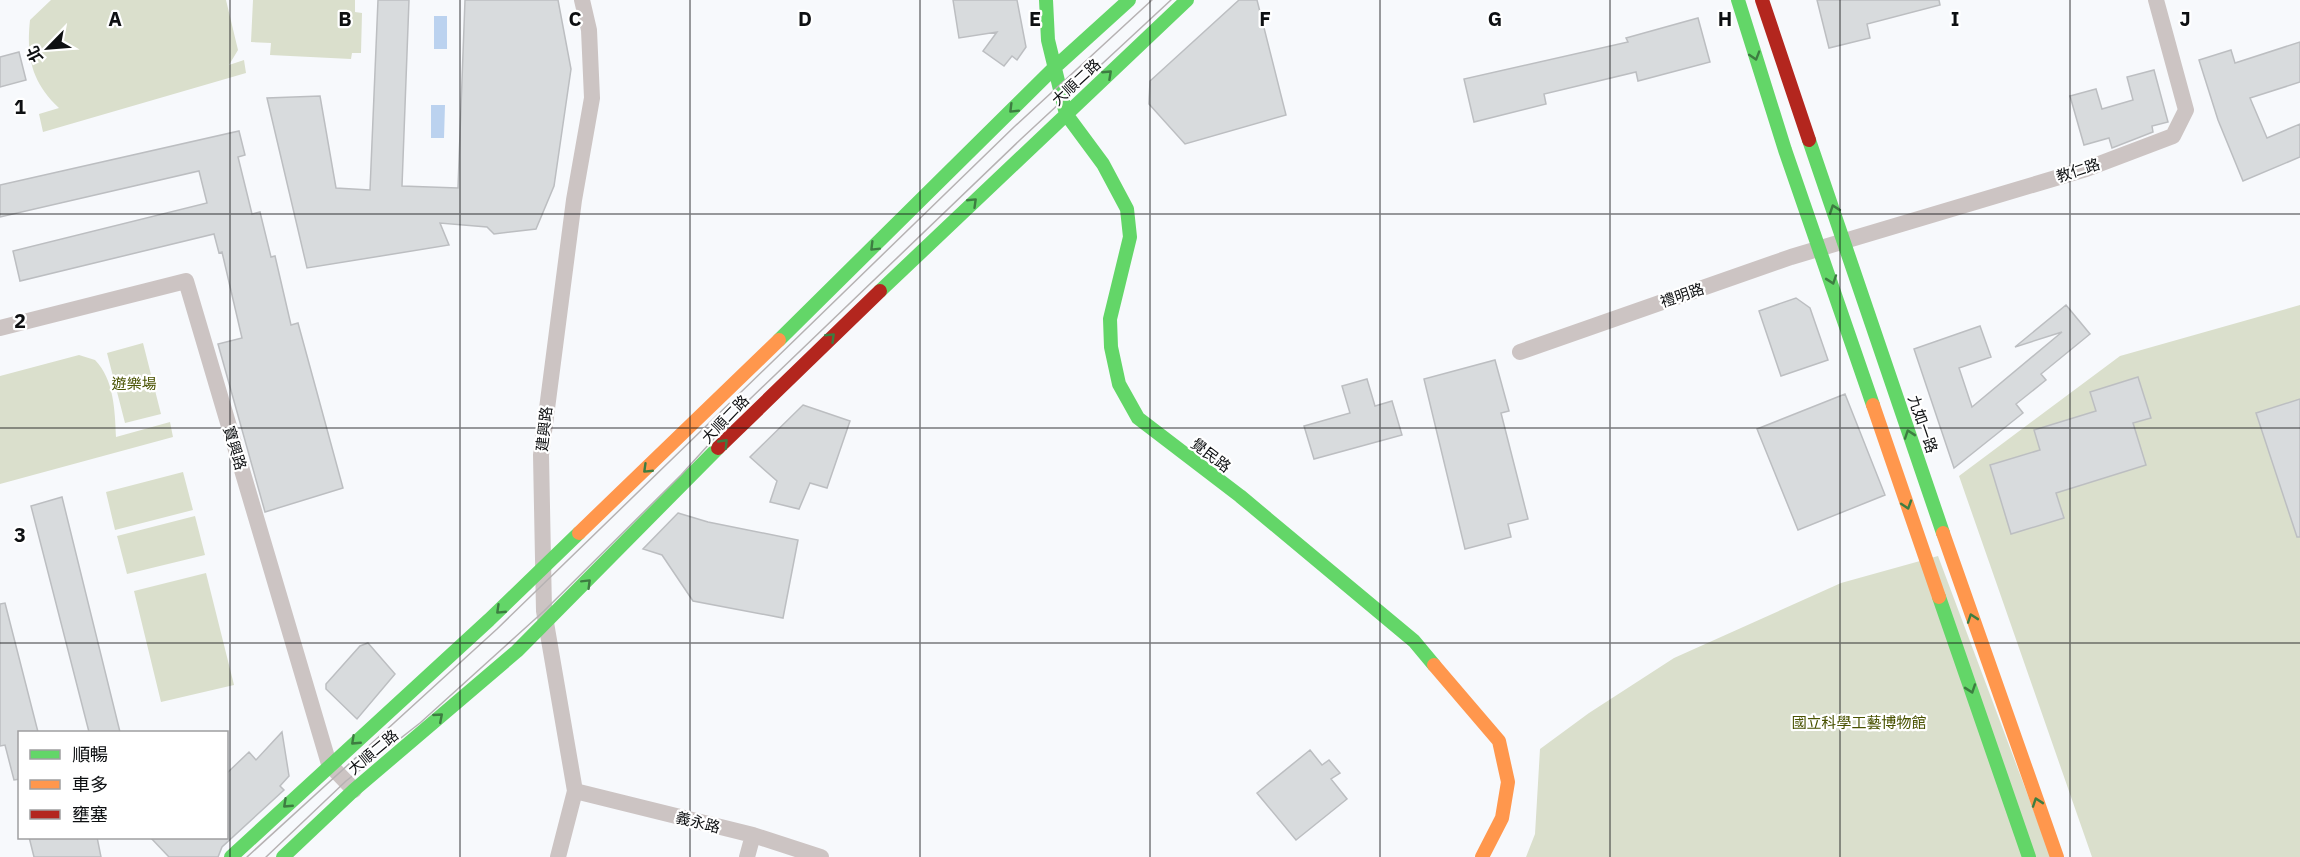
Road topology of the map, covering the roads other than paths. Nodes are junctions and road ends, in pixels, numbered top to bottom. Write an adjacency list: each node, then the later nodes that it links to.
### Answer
1 (582, 0): 14 (street, 建興路)
2 (1046, 0): 8 (street, 覺民路)
3 (1130, 0): 8 (street, 大順二路)
4 (1187, 0): 9 (street, 大順二路, one-way to 4)
5 (1738, 0): 11 (street, one-way to 11)
6 (1762, 0): 10 (street, 九如一路, one-way to 6)
7 (2156, 0): 10 (street, 教仁路)
8 (1054, 68): 9 (street, 覺民路); 14 (street, 大順二路, one-way to 14)
9 (1066, 114): 15 (street, 大順二路, one-way to 9); 25 (street, 覺民路)
10 (1845, 240): 11 (street, 禮明路); 27 (street, 九如一路, one-way to 10)
11 (1821, 248): 13 (street, 禮明路); 26 (street, one-way to 26)
12 (0, 328): 16 (street, 寶興路)
13 (1520, 352)
14 (542, 569): 15 (street, 建興路); 16 (street, 大順二路, one-way to 16)
15 (545, 624): 17 (street, 大順二路, one-way to 15); 18 (street, 建興路)
16 (330, 764): 17 (street, 寶興路); 20 (street, 大順二路, one-way to 20)
17 (354, 790): 21 (street, 大順二路)
18 (574, 791): 19 (street, 義永路); 22 (street, 建興路)
19 (753, 835): 23 (street); 24 (street, 義永路)
20 (231, 857)
21 (283, 857)
22 (558, 857)
23 (747, 857)
24 (821, 857)
25 (1482, 857)
26 (2029, 857)
27 (2056, 857)

